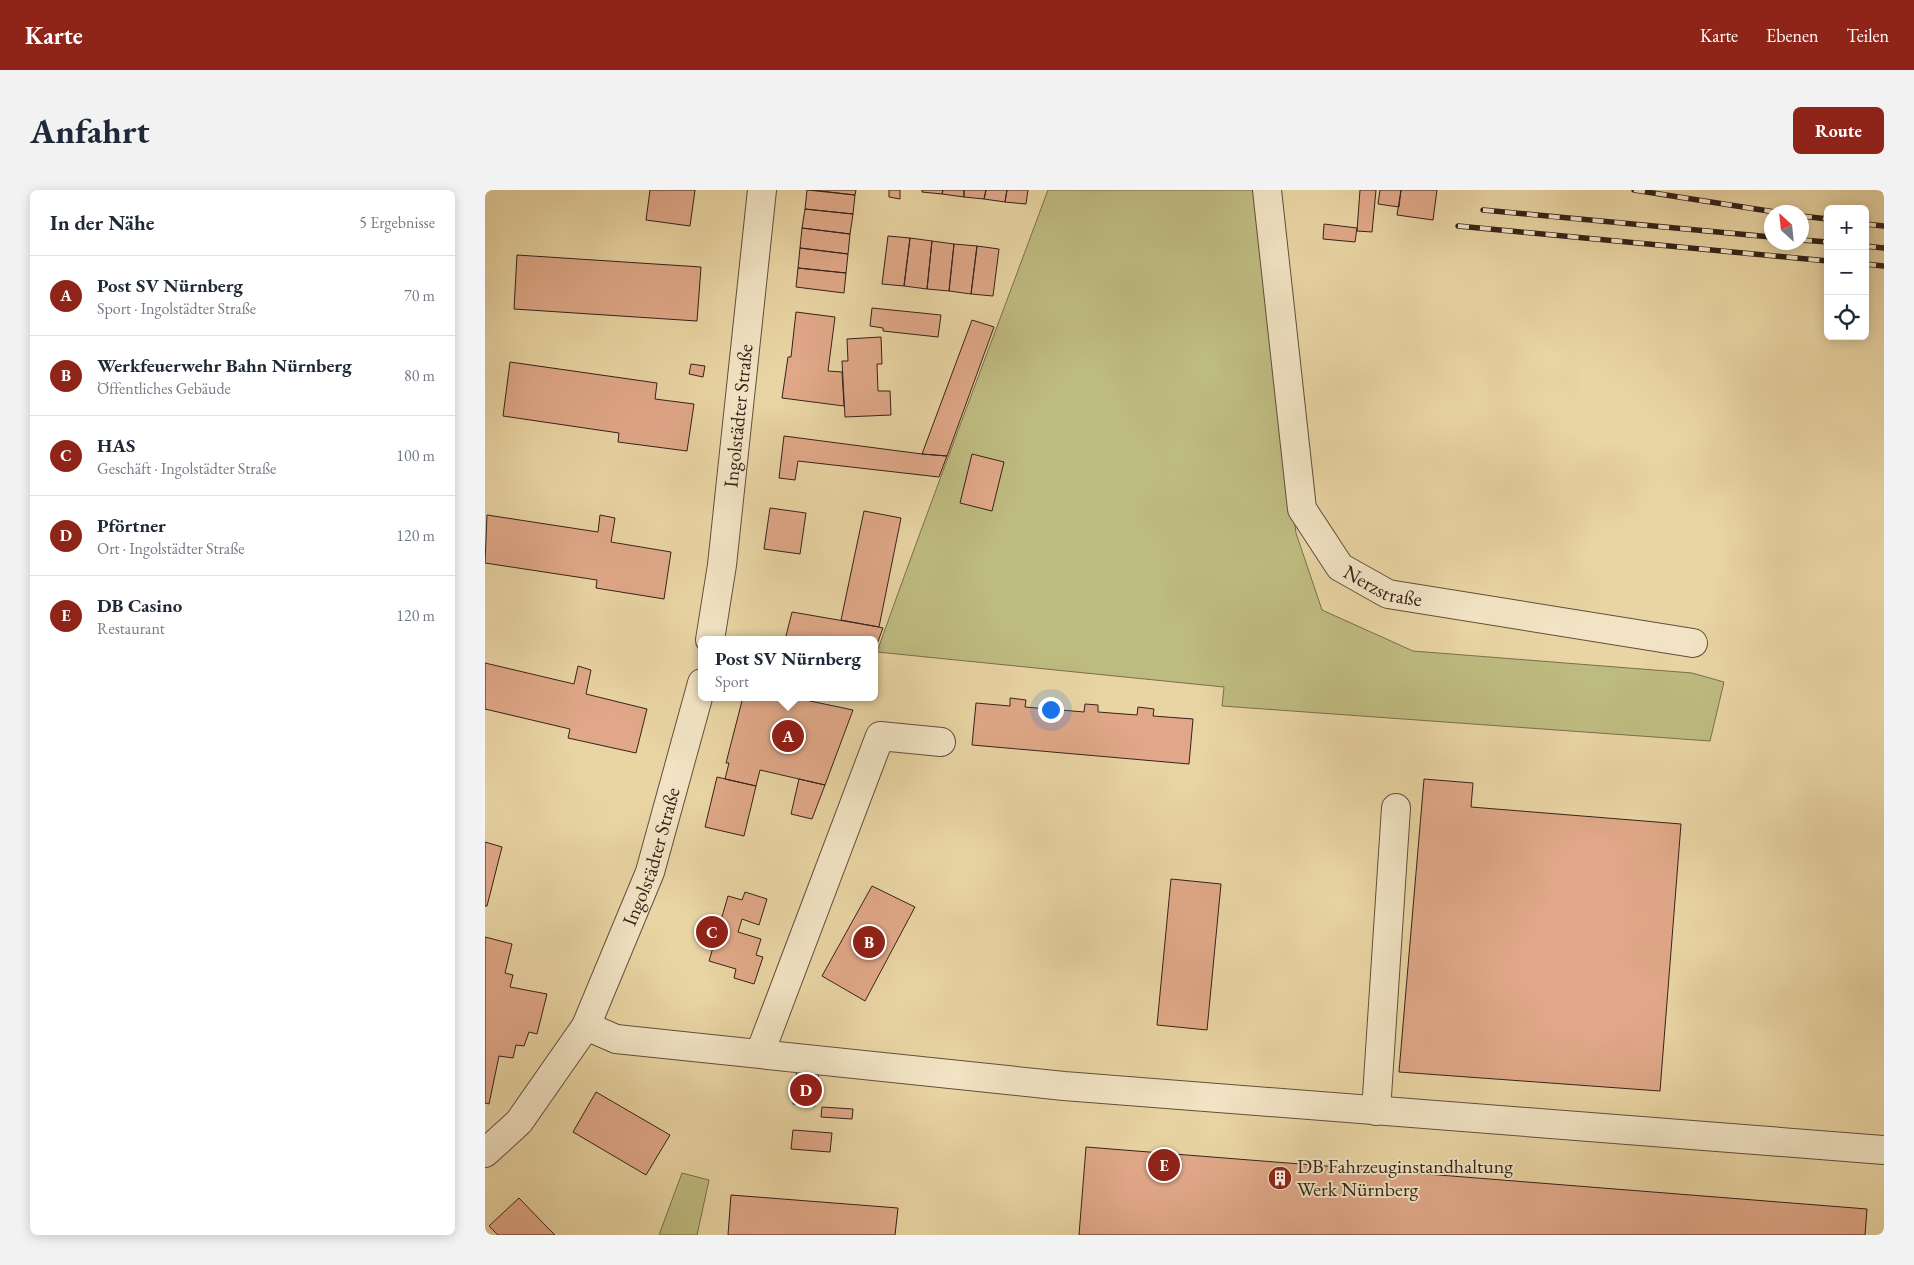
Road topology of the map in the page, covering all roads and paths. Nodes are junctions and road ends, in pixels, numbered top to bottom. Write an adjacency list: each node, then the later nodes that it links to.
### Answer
1 (762, 190): 3 (street, Ingolstädter Straße)
2 (1267, 190): 4 (street, Nerzstraße)
3 (711, 636)
4 (1693, 643)
5 (698, 698): 8 (street, Ingolstädter Straße)
6 (941, 742): 9 (street)
7 (1396, 808): 10 (street)
8 (586, 1026): 9 (street); 12 (street, Ingolstädter Straße)
9 (760, 1054): 10 (street)
10 (1376, 1111): 11 (street)
11 (1884, 1150)
12 (485, 1153)

